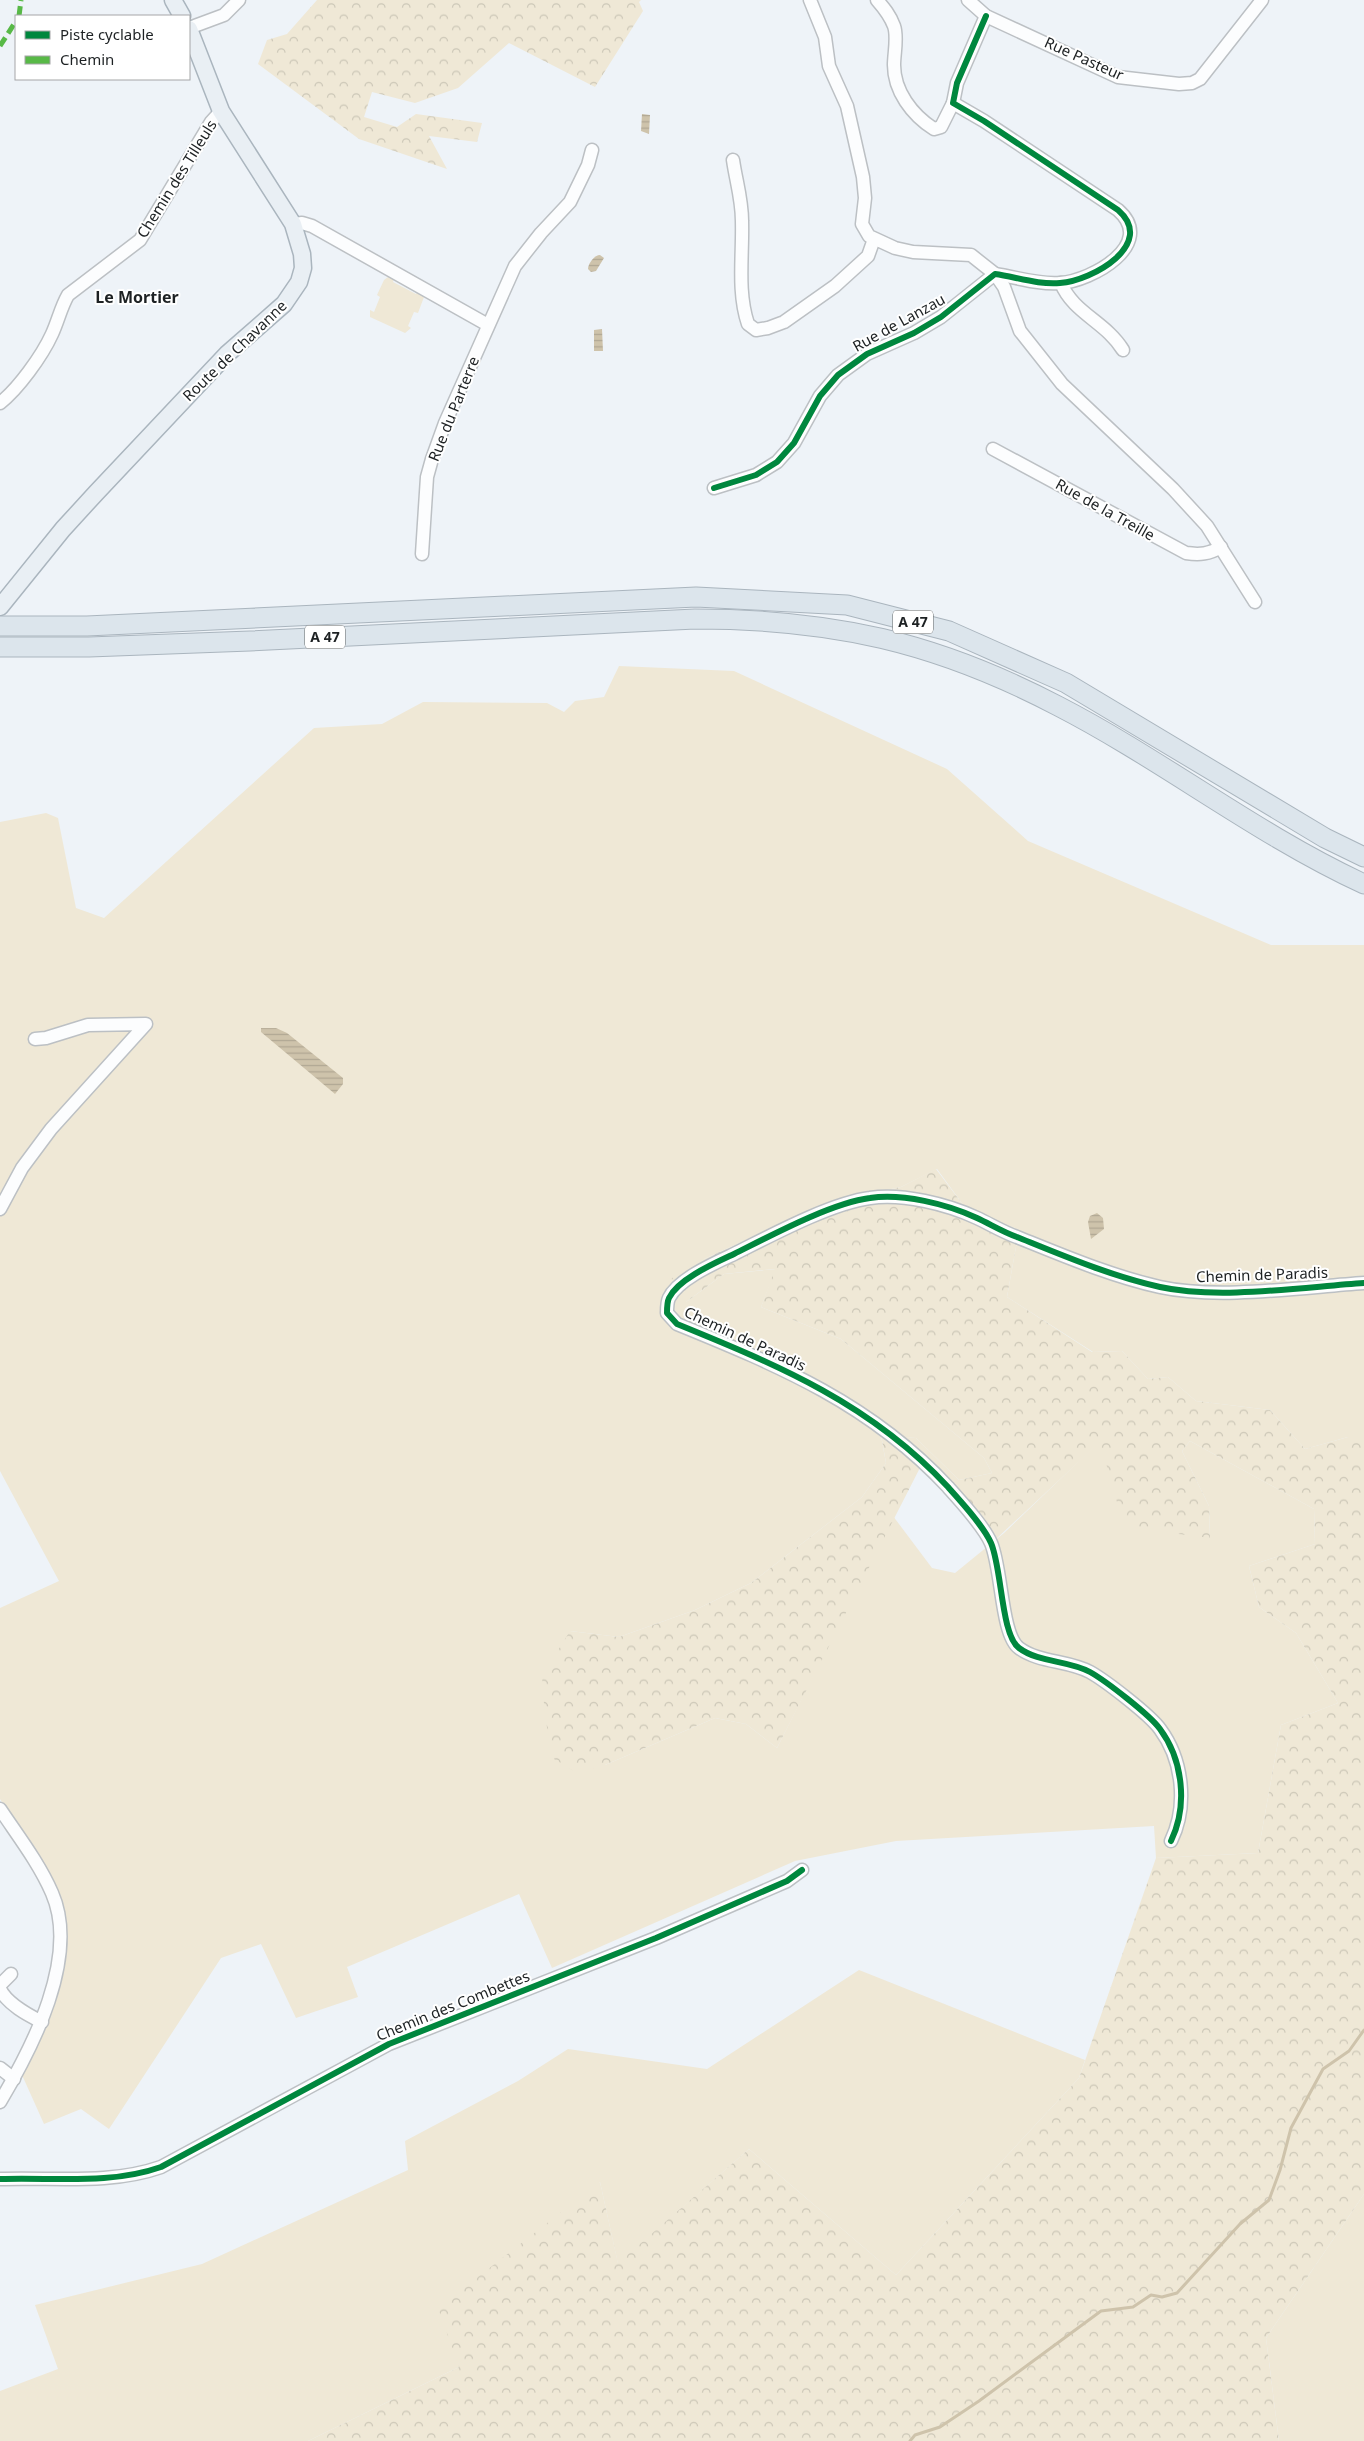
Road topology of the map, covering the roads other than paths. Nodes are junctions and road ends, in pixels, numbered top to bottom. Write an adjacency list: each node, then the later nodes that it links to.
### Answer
1 (173, 0): 7 (main road)
2 (239, 0): 9 (street)
3 (810, 0): 16 (street)
4 (877, 0): 11 (street)
5 (968, 0): 8 (street, Rue Pasteur)
6 (1262, 0): 8 (street, Rue Pasteur)
7 (181, 15)
8 (986, 16): 11 (street)
9 (190, 28)
10 (190, 31): 12 (main road, Route de Chavanne)
11 (953, 103): 18 (street)
12 (221, 111): 15 (main road, Route de Chavanne); 21 (street, Chemin des Tilleuls)
13 (592, 150): 19 (street, Rue du Parterre)
14 (733, 160): 16 (street)
15 (293, 224): 19 (street); 27 (main road, Route de Chavanne)
16 (874, 239): 17 (street)
17 (996, 274): 18 (street); 23 (street, Rue de Lanzau); 24 (street)
18 (1061, 283): 20 (street)
19 (488, 325): 25 (street, Rue du Parterre)
20 (1123, 350)
21 (0, 403)
22 (994, 449): 24 (street, Rue de la Treille)
23 (714, 488)
24 (1221, 547): 26 (street)
25 (422, 554)
26 (1256, 602)
27 (3, 603)
28 (0, 626): 30 (highway, A 47)
29 (0, 647): 31 (highway, A 47)
30 (1364, 857)
31 (1364, 884)
32 (35, 1039): 33 (street)
33 (0, 1209)
34 (1364, 1283): 36 (street, Chemin de Paradis)
35 (0, 1808): 40 (street)
36 (1171, 1841)
37 (802, 1870): 44 (street, Chemin des Combettes)
38 (11, 1974): 39 (street)
39 (0, 1987): 40 (street)
40 (42, 2022): 42 (street)
41 (0, 2068): 42 (street)
42 (14, 2079): 43 (street)
43 (0, 2102)
44 (0, 2179)

